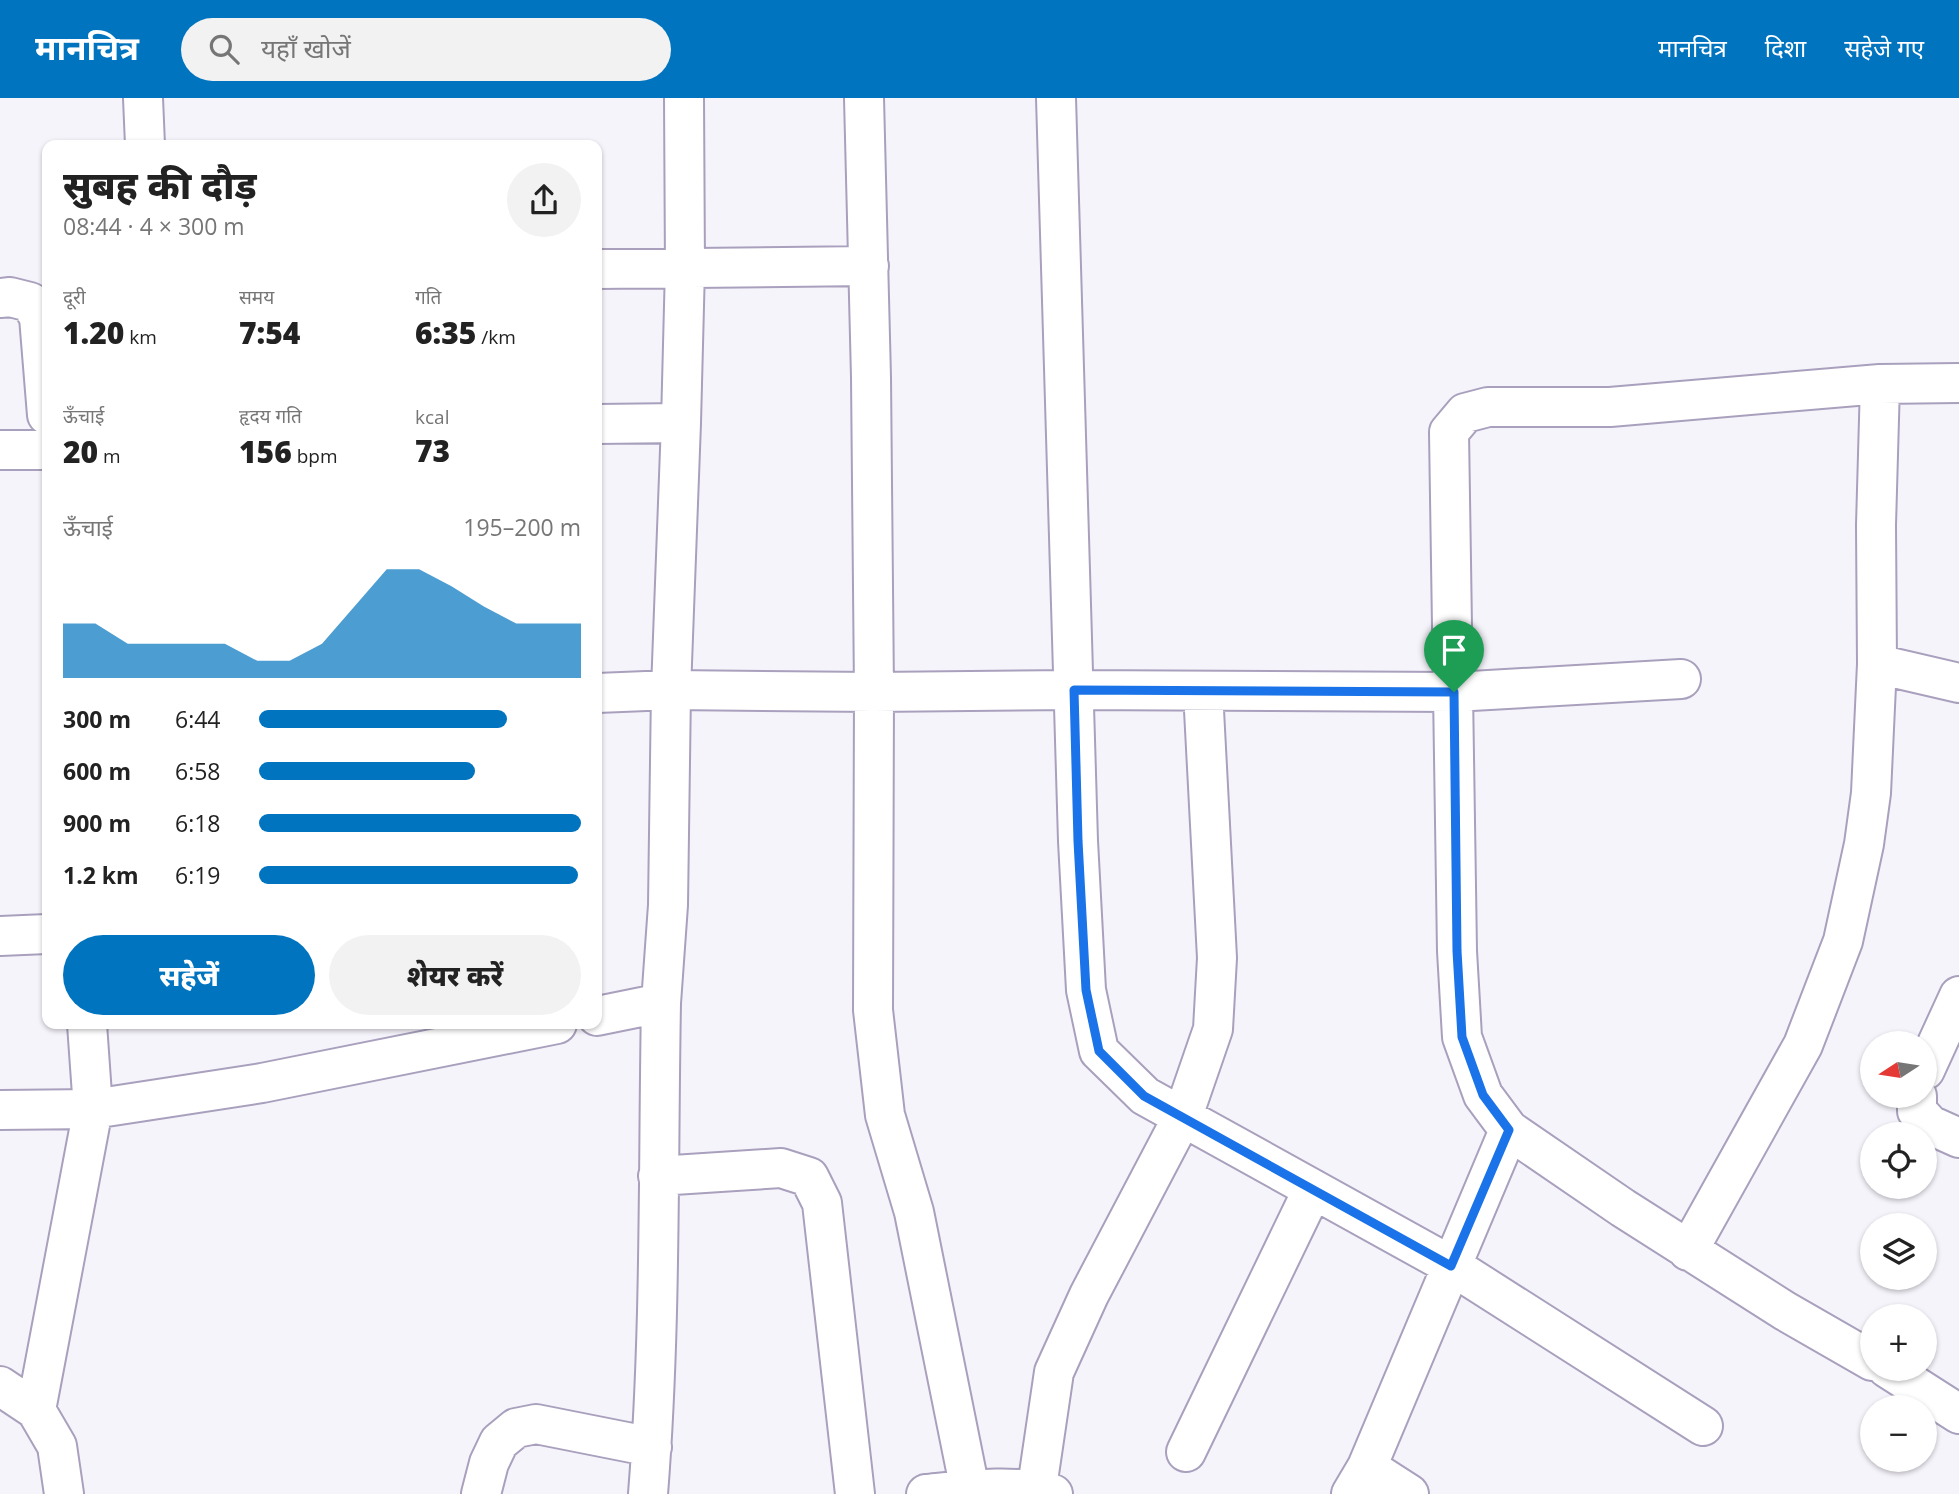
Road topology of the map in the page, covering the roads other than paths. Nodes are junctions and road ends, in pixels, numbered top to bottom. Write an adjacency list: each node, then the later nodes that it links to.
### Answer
1 (143, 98): 5 (street)
2 (684, 98): 7 (street)
3 (864, 98): 6 (street)
4 (1056, 98): 21 (street)
5 (145, 140)
6 (869, 266): 7 (street); 23 (street)
7 (685, 267): 8 (street); 13 (street)
8 (602, 269)
9 (0, 298): 10 (street)
10 (42, 354)
11 (1959, 383): 12 (street)
12 (1880, 384): 17 (street); 24 (street)
13 (681, 423): 14 (street); 20 (street)
14 (602, 424)
15 (0, 450): 16 (street)
16 (42, 450)
17 (1877, 664): 19 (street); 42 (street)
18 (1681, 679): 24 (street)
19 (1959, 684)
20 (671, 690): 23 (street); 25 (street); 29 (street)
21 (1074, 690): 22 (street); 23 (street); 37 (street)
22 (1203, 691): 24 (street); 37 (street)
23 (874, 692): 53 (street)
24 (1454, 692): 38 (street)
25 (602, 693)
26 (42, 934): 27 (street)
27 (0, 936)
28 (1959, 996): 33 (street)
29 (661, 1003): 30 (street); 40 (street)
30 (602, 1015)
31 (87, 1029): 34 (street)
32 (532, 1029): 34 (street)
33 (1937, 1044)
34 (93, 1108): 36 (street); 47 (street)
35 (1917, 1108): 39 (street)
36 (0, 1110)
37 (1183, 1116): 41 (street); 54 (street)
38 (1509, 1130): 42 (street); 43 (street)
39 (1959, 1138)
40 (658, 1176): 50 (street); 58 (street)
41 (1313, 1189): 43 (street); 51 (street)
42 (1688, 1251): 44 (street)
43 (1451, 1266): 49 (street); 52 (street)
44 (1860, 1353)
45 (1907, 1381): 48 (street)
46 (0, 1386): 47 (street)
47 (36, 1410): 55 (street)
48 (1959, 1415)
49 (1703, 1426)
50 (652, 1447): 56 (street); 57 (street)
51 (1186, 1452)
52 (1359, 1480): 60 (street)
53 (970, 1490): 54 (street); 59 (street)
54 (1042, 1493)
55 (64, 1494)
56 (481, 1494)
57 (648, 1494)
58 (855, 1494)
59 (926, 1494)
60 (1409, 1494)

